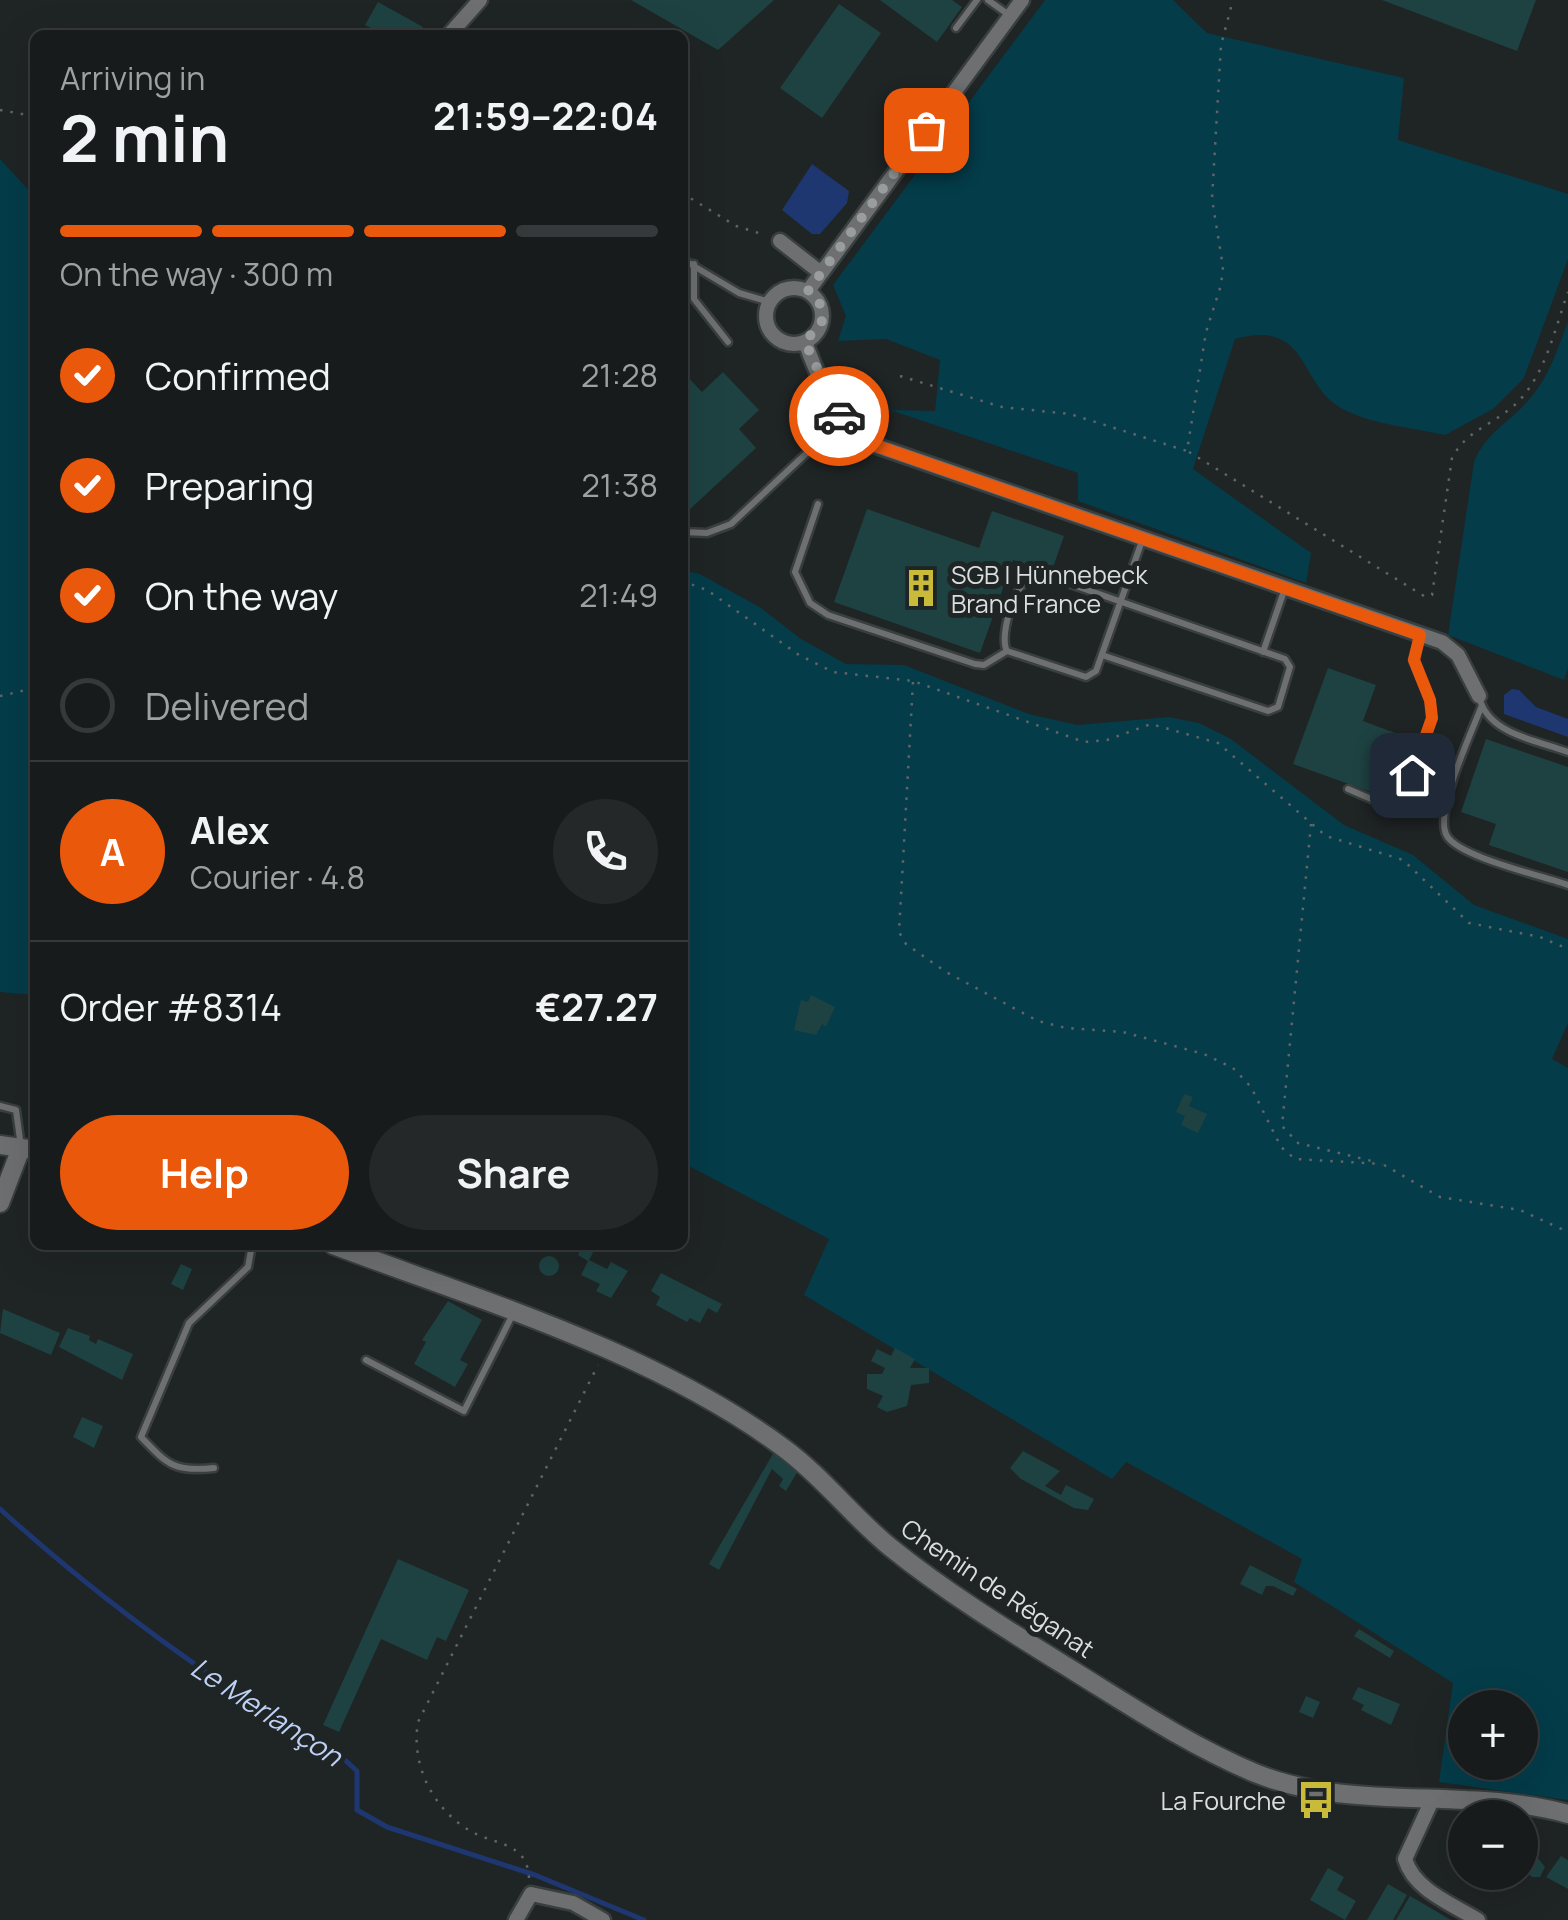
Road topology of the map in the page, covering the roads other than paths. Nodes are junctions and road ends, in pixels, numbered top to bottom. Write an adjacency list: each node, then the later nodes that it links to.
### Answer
1 (480, 0): 7 (street)
2 (977, 0): 6 (lane)
3 (988, 0): 5 (lane)
4 (1022, 0): 5 (street)
5 (1010, 16): 11 (street)
6 (956, 28)
7 (453, 30)
8 (780, 241): 11 (street)
9 (688, 262): 10 (lane)
10 (694, 264): 13 (lane); 14 (lane)
11 (821, 272): 12 (street)
12 (808, 291): 13 (street); 15 (street)
13 (770, 302): 15 (street)
14 (728, 342)
15 (805, 342): 16 (street)
16 (842, 420): 18 (lane); 19 (street)
17 (818, 504): 23 (lane)
18 (688, 532)
19 (1144, 537): 20 (street); 21 (lane)
20 (1285, 587): 22 (street); 24 (lane)
21 (1122, 602): 23 (lane); 24 (lane); 25 (lane)
22 (1420, 635): 26 (street); 28 (lane)
23 (1007, 652): 25 (lane)
24 (1263, 652): 25 (lane)
25 (1102, 654)
26 (1480, 700): 27 (lane); 29 (lane)
27 (1568, 752)
28 (1348, 789)
29 (1568, 885)
30 (0, 1106): 32 (lane)
31 (0, 1146): 32 (street)
32 (28, 1149): 33 (street)
33 (4, 1179): 34 (street)
34 (0, 1203)
35 (251, 1250): 39 (lane)
36 (346, 1250): 37 (street, Chemin de Réganat)
37 (513, 1313): 38 (lane); 40 (street, Chemin de Réganat)
38 (366, 1360)
39 (214, 1468)
40 (1433, 1798): 41 (street, Chemin de Réganat); 44 (street)
41 (1568, 1814)
42 (516, 1920): 43 (street)
43 (603, 1920)
44 (1478, 1920)

